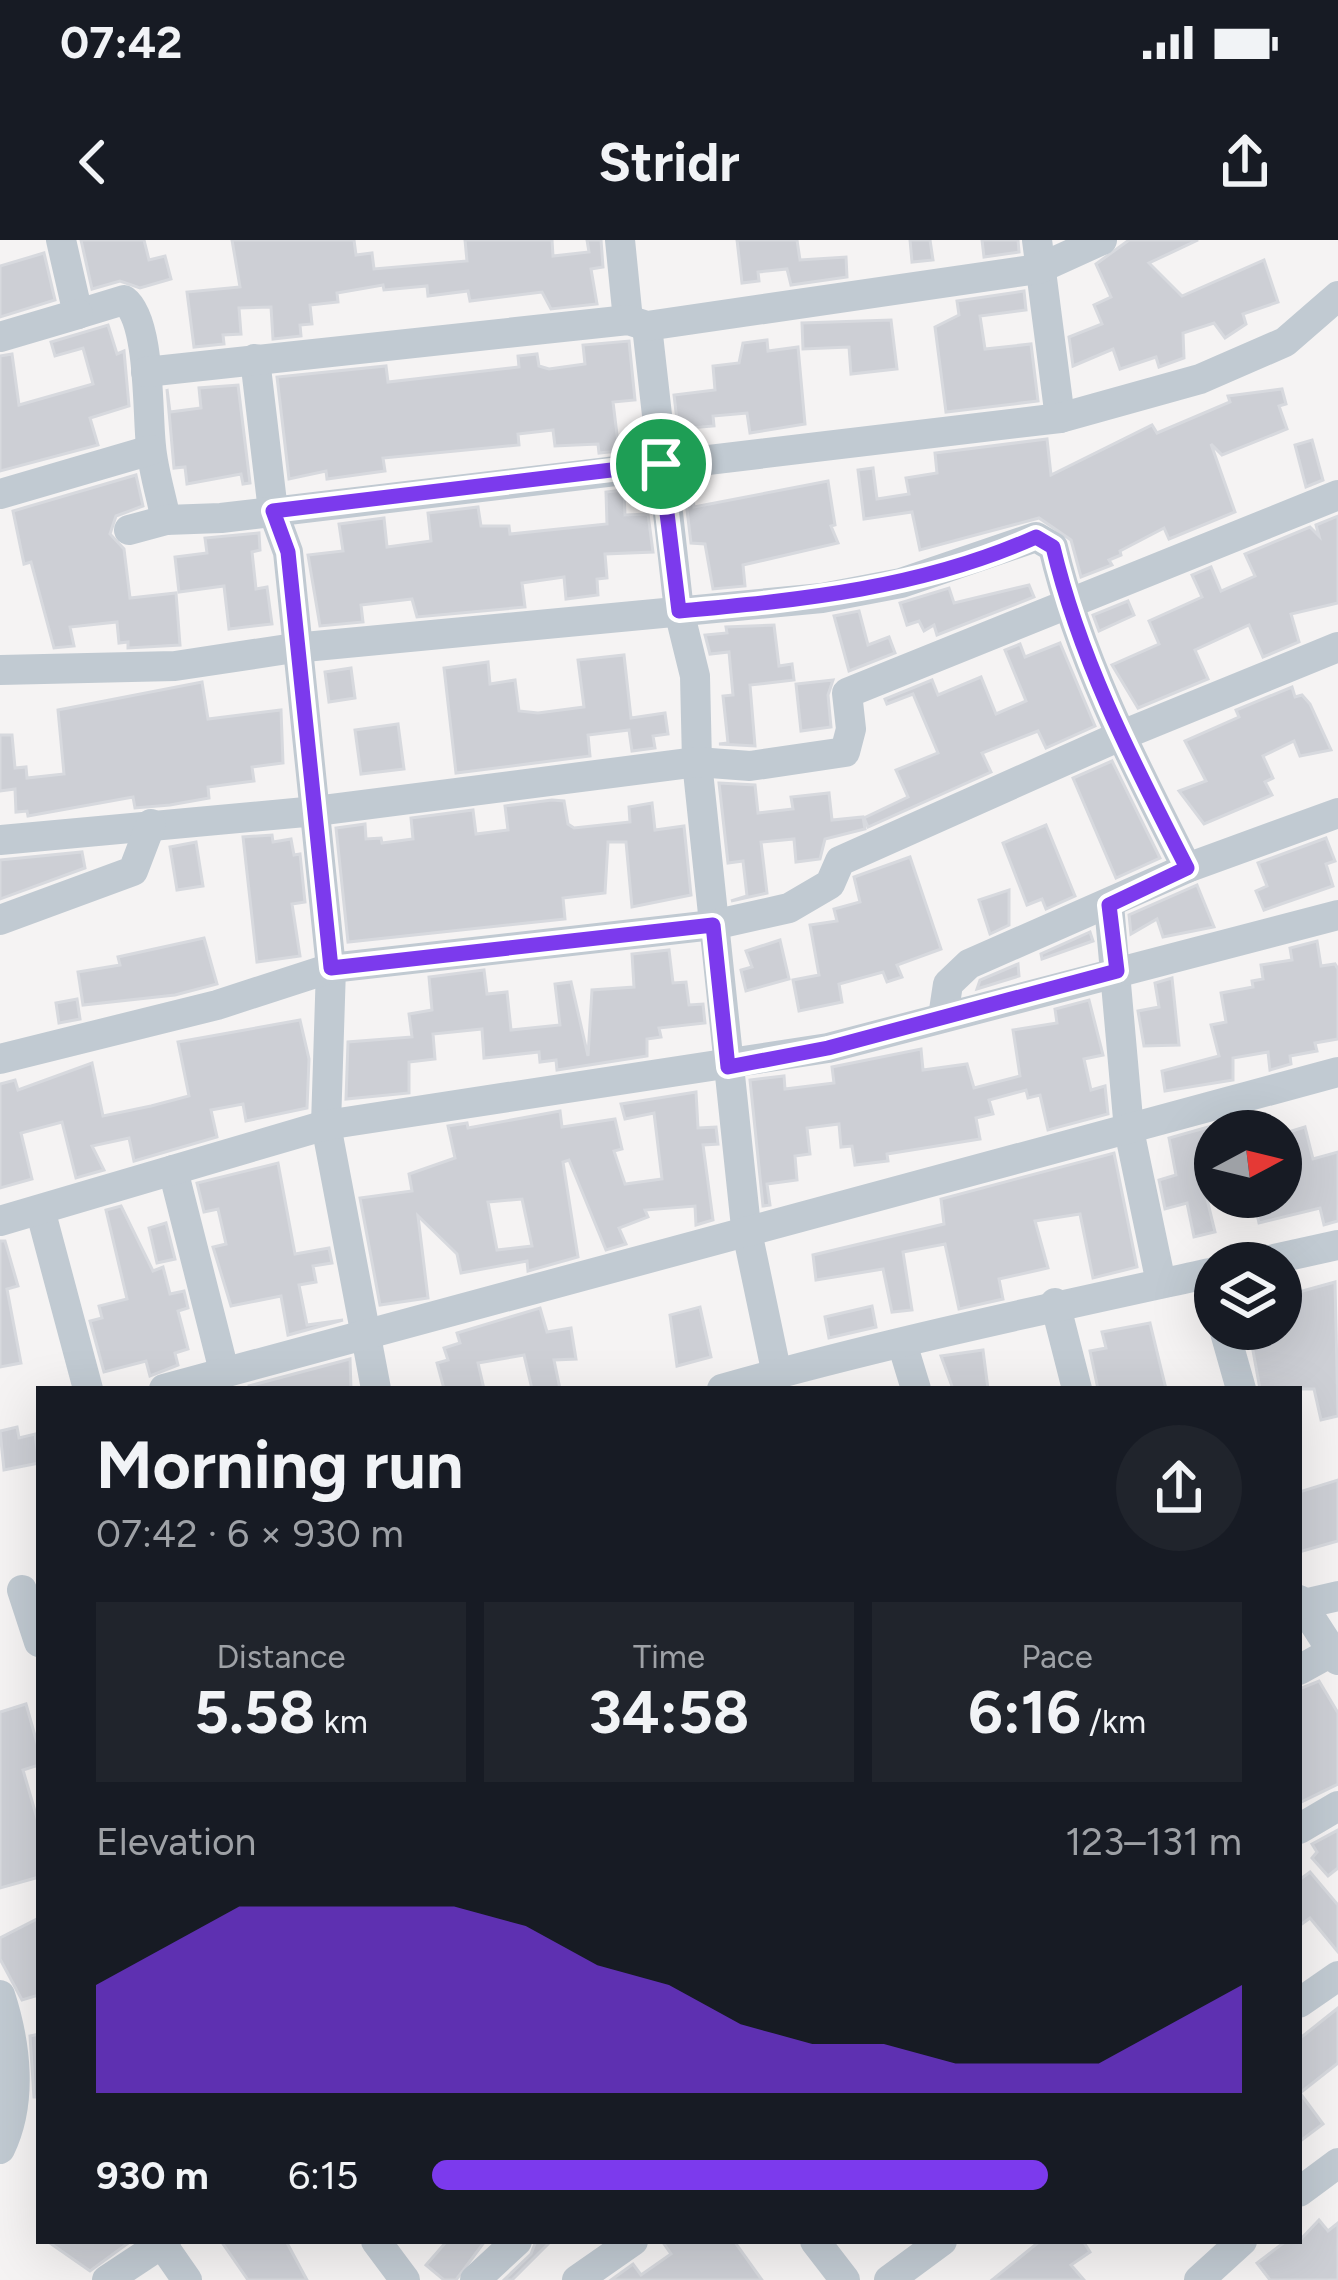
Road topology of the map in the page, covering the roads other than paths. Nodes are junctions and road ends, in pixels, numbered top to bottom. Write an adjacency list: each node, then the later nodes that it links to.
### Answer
1 (61, 240): 6 (street)
2 (620, 240): 7 (street)
3 (1102, 240): 4 (street)
4 (1038, 255): 7 (street); 11 (street)
5 (1338, 296): 11 (street)
6 (78, 314): 8 (street); 10 (street)
7 (638, 323): 9 (street); 13 (street)
8 (0, 337)
9 (255, 359): 10 (street); 16 (street)
10 (146, 372): 12 (street)
11 (1060, 418): 13 (street)
12 (151, 450): 14 (street); 17 (street)
13 (661, 464): 16 (street); 20 (street)
14 (0, 494)
15 (1338, 495): 19 (street)
16 (273, 511): 17 (street); 22 (street)
17 (166, 520): 18 (street)
18 (130, 530)
19 (1067, 605): 20 (street); 24 (street); 25 (street)
20 (679, 611): 22 (street); 25 (street)
21 (1338, 647): 24 (street)
22 (294, 648): 23 (street); 26 (street)
23 (0, 670)
24 (1120, 736): 30 (street); 34 (street)
25 (697, 763): 26 (street); 34 (street)
26 (316, 811): 28 (street); 35 (street)
27 (1338, 813): 30 (street)
28 (151, 824): 29 (street); 33 (street)
29 (0, 840)
30 (1187, 868): 31 (street)
31 (1109, 905): 36 (street); 37 (street)
32 (1338, 915): 36 (street)
33 (0, 920)
34 (713, 925): 35 (street); 39 (street)
35 (331, 968): 38 (street); 41 (street)
36 (1117, 971): 37 (street); 42 (street)
37 (943, 1016): 39 (street)
38 (0, 1059)
39 (728, 1067): 41 (street); 46 (street)
40 (1338, 1072): 42 (street)
41 (326, 1125): 43 (street); 52 (street)
42 (1130, 1130): 46 (street); 50 (street)
43 (173, 1170): 44 (street); 55 (street)
44 (41, 1213): 45 (street); 57 (street)
45 (0, 1222)
46 (746, 1228): 52 (street); 56 (street)
47 (1338, 1245): 48 (street)
48 (1302, 1253)
49 (1194, 1281): 50 (street)
50 (1161, 1283): 51 (street)
51 (1054, 1304): 53 (street); 62 (street)
52 (364, 1331): 55 (street); 59 (street)
53 (902, 1342): 56 (street); 61 (street)
54 (1230, 1350): 63 (street)
55 (224, 1371): 58 (street)
56 (769, 1379): 60 (street)
57 (87, 1386)
58 (174, 1386)
59 (375, 1386)
60 (736, 1386)
61 (915, 1386)
62 (1076, 1386)
63 (1240, 1386)
64 (20, 1590): 68 (street)
65 (1338, 1596): 66 (street)
66 (1302, 1602)
67 (1302, 1607): 69 (street)
68 (36, 1634)
69 (1335, 1655): 70 (street)
70 (1302, 1669)
71 (1338, 1806): 72 (street)
72 (1302, 1827)
73 (1338, 1976): 75 (street)
74 (0, 1995): 76 (street)
75 (1302, 2001)
76 (0, 2149)
77 (1338, 2163): 78 (street)
78 (1302, 2190)
79 (161, 2244): 87 (street)
80 (165, 2244): 88 (street)
81 (378, 2244): 89 (street)
82 (514, 2244): 90 (street)
83 (629, 2244): 91 (street)
84 (817, 2244): 92 (street)
85 (938, 2244): 93 (street)
86 (1239, 2244): 94 (street)
87 (107, 2280)
88 (188, 2280)
89 (405, 2280)
90 (475, 2280)
91 (577, 2280)
92 (845, 2280)
93 (890, 2280)
94 (1199, 2280)

